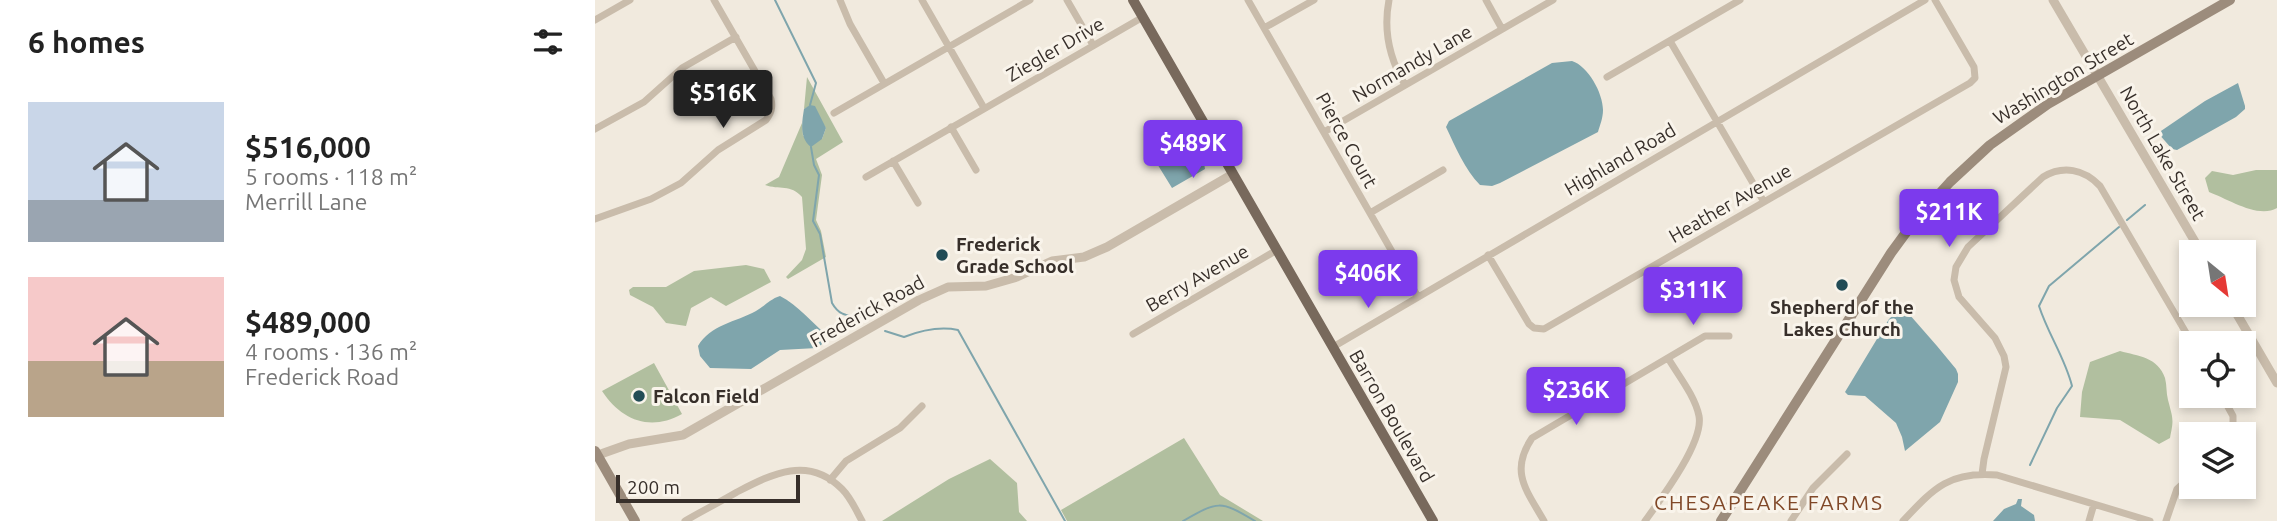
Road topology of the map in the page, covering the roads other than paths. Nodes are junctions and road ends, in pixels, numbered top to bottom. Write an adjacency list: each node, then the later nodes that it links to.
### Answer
1 (630, 0): 19 (street)
2 (714, 0): 22 (street)
3 (840, 0): 28 (street)
4 (922, 0): 25 (street)
5 (1030, 0): 25 (street)
6 (1067, 0): 24 (street)
7 (1133, 0): 18 (main road, Barron Boulevard)
8 (1248, 0): 20 (street, Pierce Court)
9 (1314, 0): 20 (street)
10 (1389, 0): 29 (street)
11 (1486, 0): 21 (street)
12 (1553, 0): 21 (street, Normandy Lane)
13 (1740, 0): 23 (street)
14 (1925, 0): 32 (street, Highland Road)
15 (1935, 0): 43 (street, Heather Avenue)
16 (2053, 0): 26 (street, North Lake Street)
17 (2230, 0): 26 (main road, Washington Street)
18 (1143, 17): 24 (street, Ziegler Drive); 41 (main road, Barron Boulevard)
19 (595, 20)
20 (1264, 28): 35 (street, Pierce Court)
21 (1502, 29): 29 (street, Normandy Lane)
22 (736, 37): 34 (street); 46 (street)
23 (1670, 41): 27 (street); 32 (street)
24 (1093, 45): 30 (street, Ziegler Drive)
25 (948, 47): 28 (street); 30 (street)
26 (2098, 75): 47 (street, North Lake Street); 71 (main road, Washington Street)
27 (1607, 77)
28 (884, 83): 31 (street)
29 (1405, 85): 35 (street, Normandy Lane)
30 (984, 108): 33 (street, Ziegler Drive)
31 (834, 113)
32 (1717, 120): 43 (street); 49 (street, Highland Road)
33 (951, 127): 36 (street, Ziegler Drive); 38 (street)
34 (595, 129)
35 (1324, 132): 45 (street, Pierce Court)
36 (893, 161): 42 (street, Ziegler Drive); 44 (street)
37 (2079, 162): 40 (street)
38 (976, 170)
39 (1443, 170): 45 (street)
40 (2077, 171): 52 (street); 61 (street)
41 (1233, 174): 48 (main road, Barron Boulevard); 60 (street, Frederick Road)
42 (866, 177)
43 (1764, 202): 49 (street, Heather Avenue)
44 (918, 203)
45 (1370, 213): 50 (street, Pierce Court)
46 (595, 219)
47 (2193, 240)
48 (1277, 250): 53 (street, Berry Avenue); 55 (main road, Barron Boulevard)
49 (1488, 255): 50 (street, Highland Road)
50 (1418, 296): 55 (street, Highland Road)
51 (2239, 317): 57 (street)
52 (2185, 331)
53 (1133, 334)
54 (1729, 337): 56 (street)
55 (1333, 347): 68 (main road, Barron Boulevard)
56 (1668, 358): 69 (street); 70 (street)
57 (2277, 383)
58 (922, 406): 62 (street)
59 (1847, 454): 72 (street)
60 (596, 455): 65 (main road)
61 (1982, 474): 64 (street); 73 (street)
62 (830, 480): 66 (street); 67 (street)
63 (2179, 487): 76 (street)
64 (2094, 504): 74 (street); 75 (street)
65 (635, 521)
66 (685, 521)
67 (862, 521)
68 (1433, 521)
69 (1544, 521)
70 (1645, 521)
71 (1721, 521)
72 (1791, 521)
73 (1903, 521)
74 (2089, 521)
75 (2150, 521)
76 (2166, 521)

